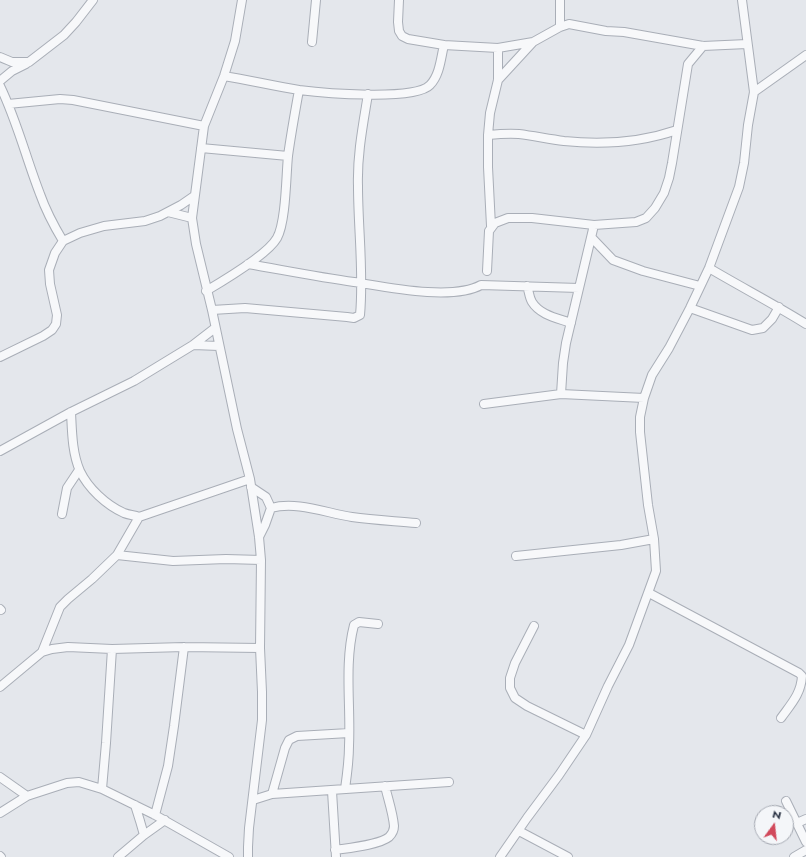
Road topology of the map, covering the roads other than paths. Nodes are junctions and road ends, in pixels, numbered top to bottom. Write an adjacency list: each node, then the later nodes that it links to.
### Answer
1 (93, 0): 16 (street)
2 (242, 0): 17 (street)
3 (316, 0): 8 (street)
4 (399, 0): 11 (street)
5 (560, 0): 7 (street)
6 (742, 0): 10 (street)
7 (560, 27): 9 (street); 12 (street)
8 (312, 42)
9 (533, 42): 13 (street); 18 (street)
10 (748, 44): 12 (street); 22 (street)
11 (444, 45): 13 (street); 23 (street)
12 (703, 46): 26 (street)
13 (498, 48): 18 (street)
14 (806, 55): 22 (street)
15 (0, 57): 16 (street)
16 (29, 62): 19 (street)
17 (224, 76): 21 (street); 25 (street)
18 (498, 80): 27 (street)
19 (0, 81)
20 (0, 86): 24 (street)
21 (299, 90): 23 (street); 29 (street)
22 (754, 92): 38 (street)
23 (368, 94): 40 (street)
24 (8, 104): 25 (street); 36 (street)
25 (204, 126): 28 (street)
26 (677, 130): 27 (street); 33 (street)
27 (488, 135): 34 (street)
28 (201, 148): 29 (street); 30 (street)
29 (288, 156): 37 (street)
30 (194, 196): 31 (street); 32 (street)
31 (168, 212): 32 (street); 36 (street)
32 (192, 218): 44 (street)
33 (594, 225): 34 (street); 35 (street)
34 (491, 226): 39 (street)
35 (592, 238): 42 (street); 43 (street)
36 (63, 241): 53 (street)
37 (248, 264): 40 (street); 44 (street)
38 (708, 268): 42 (street); 45 (street)
39 (487, 271)
40 (362, 283): 41 (street); 47 (street)
41 (527, 286): 43 (street); 48 (street)
42 (700, 286): 46 (street)
43 (579, 288): 48 (street)
44 (206, 291): 47 (street)
45 (779, 307): 46 (street); 49 (street)
46 (690, 308): 55 (street)
47 (212, 310): 50 (street)
48 (571, 323): 54 (street)
49 (806, 324)
50 (215, 328): 51 (street); 52 (street)
51 (193, 345): 52 (street); 57 (street)
52 (219, 346): 60 (street)
53 (0, 357)
54 (561, 394): 55 (street); 56 (street)
55 (644, 398): 66 (street)
56 (484, 404)
57 (71, 412): 58 (street); 59 (street)
58 (0, 452)
59 (79, 470): 62 (street); 63 (street)
60 (250, 483): 61 (street); 63 (street); 65 (street)
61 (271, 508): 64 (street); 65 (street)
62 (62, 514)
63 (139, 517): 67 (street)
64 (416, 523)
65 (259, 537): 69 (street)
66 (654, 539): 68 (street); 70 (street)
67 (117, 555): 69 (street); 76 (street)
68 (516, 556)
69 (260, 560): 74 (street)
70 (649, 593): 78 (street); 80 (street)
71 (378, 624): 79 (street)
72 (534, 626): 80 (street)
73 (184, 647): 74 (street); 75 (street); 93 (street)
74 (260, 648): 89 (street)
75 (112, 649): 76 (street); 84 (street)
76 (42, 652): 77 (street)
77 (0, 687)
78 (781, 718)
79 (348, 733): 85 (street); 87 (street)
80 (586, 735): 97 (street)
81 (0, 777): 88 (street)
82 (449, 782): 83 (street)
83 (385, 786): 85 (street); 101 (street)
84 (102, 789): 88 (street); 91 (street)
85 (345, 790): 86 (street)
86 (332, 791): 87 (street); 101 (street)
87 (272, 794): 89 (street)
88 (27, 796): 92 (street)
89 (253, 800): 104 (street)
90 (786, 801): 96 (street)
91 (135, 805): 93 (street); 98 (street)
92 (0, 813)
93 (155, 815): 95 (street)
94 (806, 819): 96 (street)
95 (165, 820): 98 (street); 103 (street)
96 (797, 823): 99 (street)
97 (519, 831): 105 (street); 106 (street)
98 (144, 835): 102 (street)
99 (806, 842)
100 (806, 850): 107 (street)
101 (335, 854)
102 (118, 857)
103 (229, 857)
104 (248, 857)
105 (500, 857)
106 (568, 857)
107 (794, 857)

